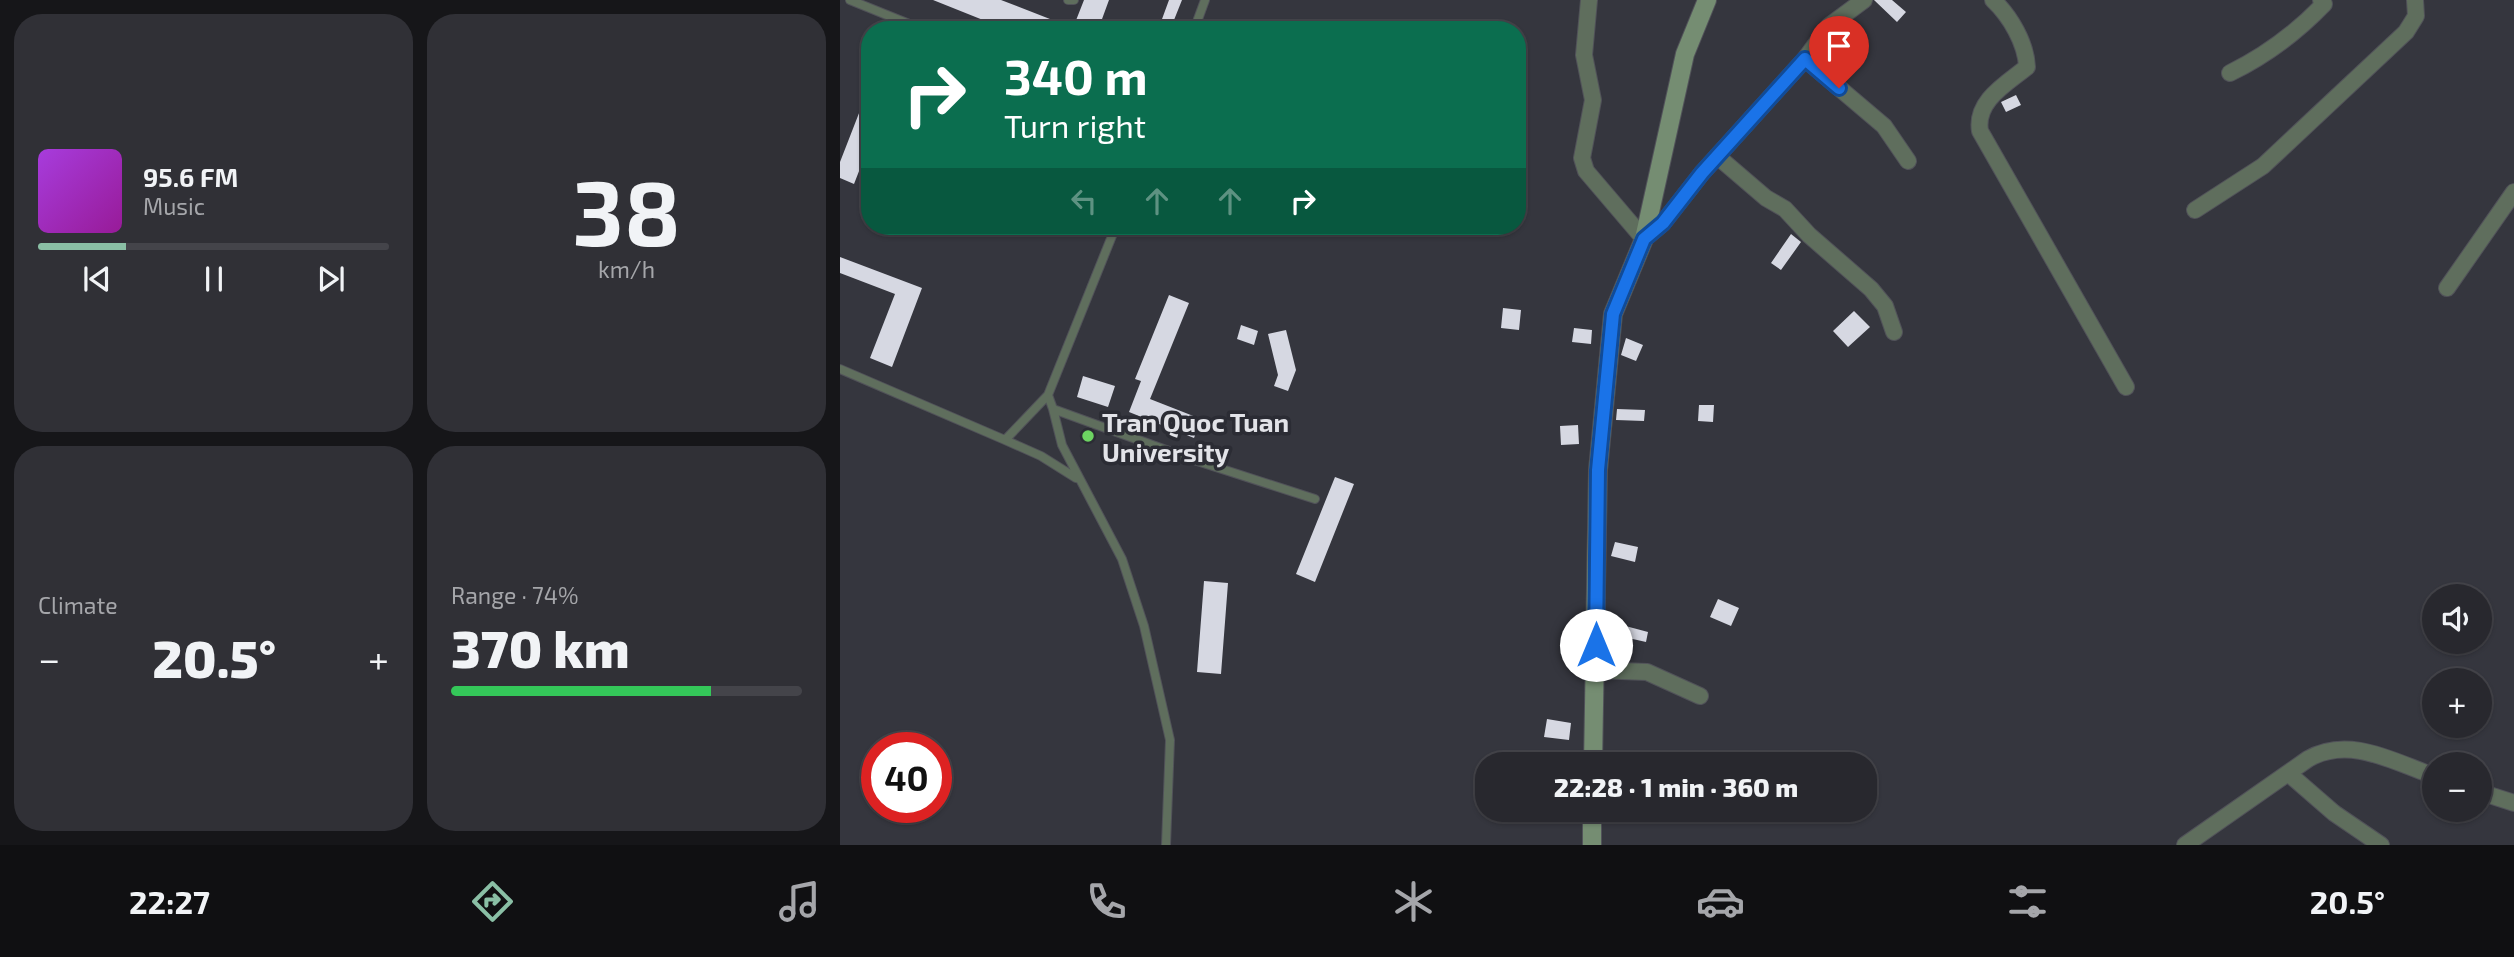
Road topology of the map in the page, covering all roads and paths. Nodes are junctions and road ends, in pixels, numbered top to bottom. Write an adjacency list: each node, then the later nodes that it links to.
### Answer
1 (850, 0): 11 (lane)
2 (1068, 0): 3 (lane)
3 (1074, 0)
4 (1205, 0): 12 (lane)
5 (1589, 0): 20 (street)
6 (1707, 0): 20 (street)
7 (1864, 0): 13 (street)
8 (1993, 0): 24 (street)
9 (2415, 0): 18 (street)
10 (2324, 1): 14 (street)
11 (902, 21)
12 (1197, 21)
13 (1805, 59): 15 (street); 16 (street)
14 (2230, 73)
15 (1717, 156): 20 (street); 22 (street)
16 (1908, 161)
17 (2514, 192): 21 (street)
18 (2194, 210)
19 (1112, 235): 25 (lane)
20 (1644, 239): 30 (street)
21 (2446, 288)
22 (1894, 332)
23 (840, 369): 27 (lane)
24 (2126, 387)
25 (1048, 395): 26 (lane); 27 (lane)
26 (1053, 409): 28 (lane); 29 (lane)
27 (1004, 440): 28 (lane)
28 (1078, 480): 38 (lane)
29 (1315, 499)
30 (1596, 670): 31 (street); 32 (street)
31 (1700, 696)
32 (1593, 752)
33 (2422, 772): 34 (street)
34 (2288, 773): 40 (street); 41 (street)
35 (2492, 796): 36 (street)
36 (2514, 803)
37 (1592, 822): 39 (street)
38 (1166, 845)
39 (1592, 845)
40 (2185, 845)
41 (2381, 845)

